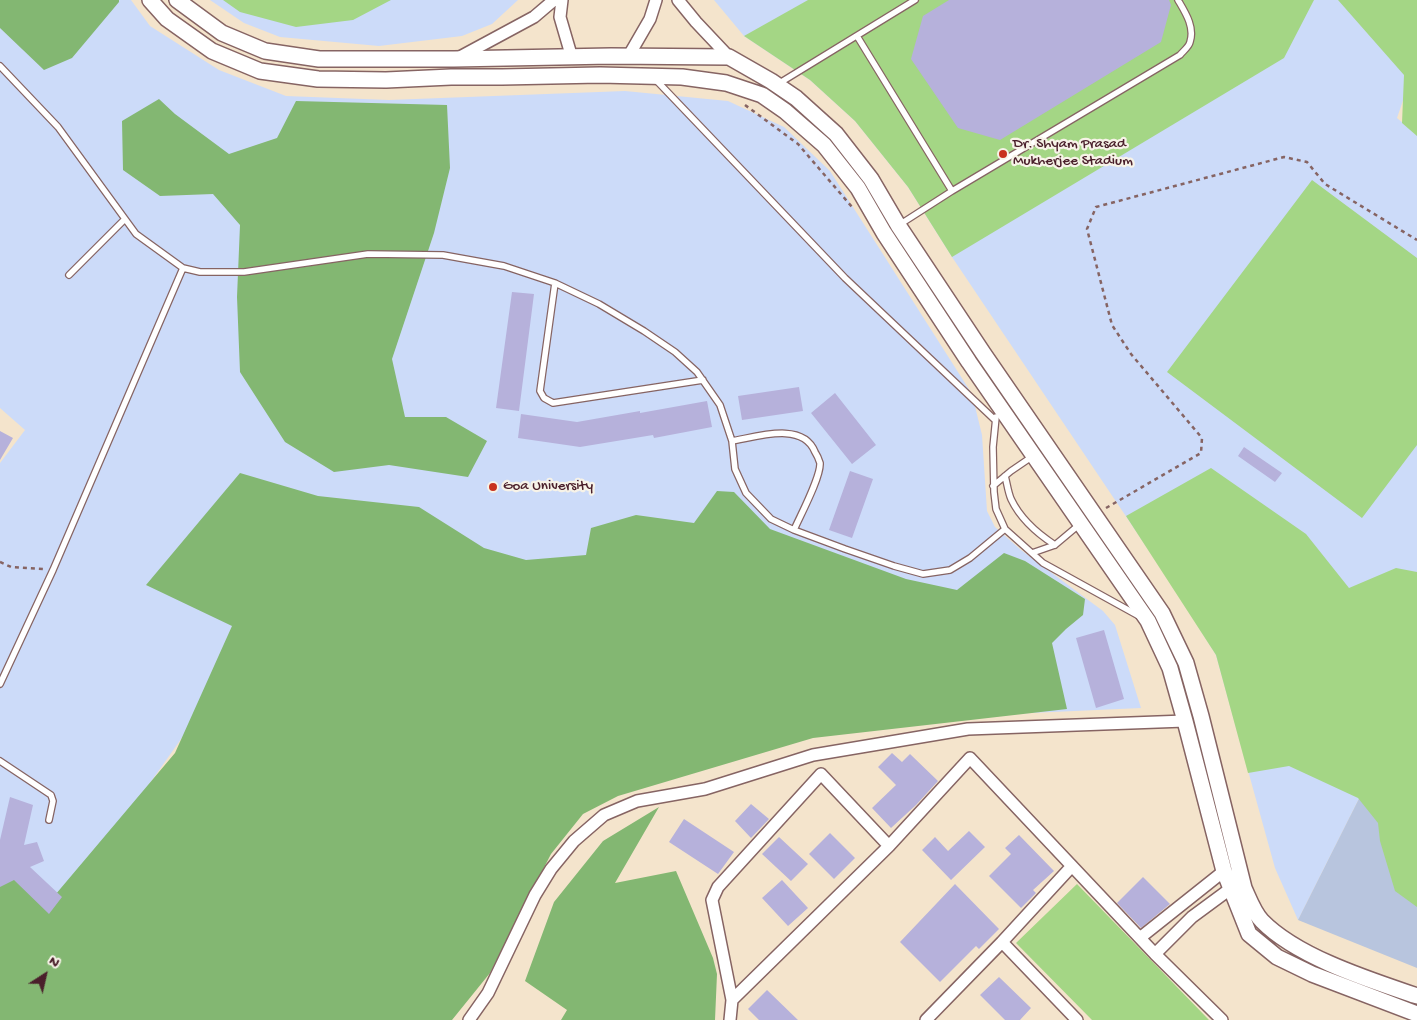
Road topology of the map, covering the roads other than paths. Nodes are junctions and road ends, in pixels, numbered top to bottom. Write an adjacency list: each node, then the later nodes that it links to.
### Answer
1 (150, 0): 16 (main road)
2 (177, 0): 13 (main road)
3 (554, 0): 13 (street)
4 (562, 0): 12 (street)
5 (656, 0): 10 (street)
6 (678, 0): 11 (street)
7 (915, 0): 9 (lane)
8 (1178, 0): 18 (lane)
9 (857, 36): 17 (lane); 18 (lane)
10 (628, 56): 11 (main road); 12 (main road)
11 (729, 57): 17 (main road)
12 (572, 58): 13 (main road)
13 (459, 59): 16 (main road)
14 (0, 66): 19 (lane)
15 (653, 76): 16 (main road); 21 (main road); 26 (lane)
16 (464, 77)
17 (776, 85): 20 (main road)
18 (952, 191): 20 (lane)
19 (125, 219): 22 (lane); 23 (lane)
20 (903, 232): 21 (main road); 31 (main road)
21 (893, 247): 26 (main road)
22 (183, 268): 24 (lane); 38 (lane)
23 (69, 275)
24 (555, 283): 25 (lane); 25 (lane)
25 (703, 380): 27 (lane)
26 (997, 413): 28 (main road); 30 (lane)
27 (732, 441): 33 (lane); 33 (lane)
28 (1033, 456): 29 (lane); 32 (main road)
29 (1005, 476): 30 (lane); 35 (lane)
30 (993, 486): 34 (lane)
31 (1094, 515): 32 (street); 49 (main road)
32 (1080, 524): 35 (lane); 37 (main road)
33 (794, 530): 34 (lane)
34 (1005, 530): 36 (lane)
35 (1056, 545): 36 (lane)
36 (1032, 553): 37 (lane)
37 (1148, 621): 39 (main road)
38 (0, 684)
39 (1185, 721): 44 (main road); 52 (street)
40 (0, 761): 41 (lane)
41 (49, 820)
42 (889, 846): 43 (street); 50 (street); 50 (street)
43 (1072, 866): 46 (street); 47 (street)
44 (1224, 871): 45 (main road); 46 (street)
45 (1230, 889): 48 (street); 51 (main road)
46 (1140, 937): 48 (street)
47 (1002, 942): 54 (street); 55 (street)
48 (1155, 954): 56 (street)
49 (1417, 996)
50 (732, 1000): 53 (street)
51 (1417, 1014)
52 (469, 1020)
53 (730, 1020)
54 (926, 1020)
55 (1077, 1020)
56 (1222, 1020)

